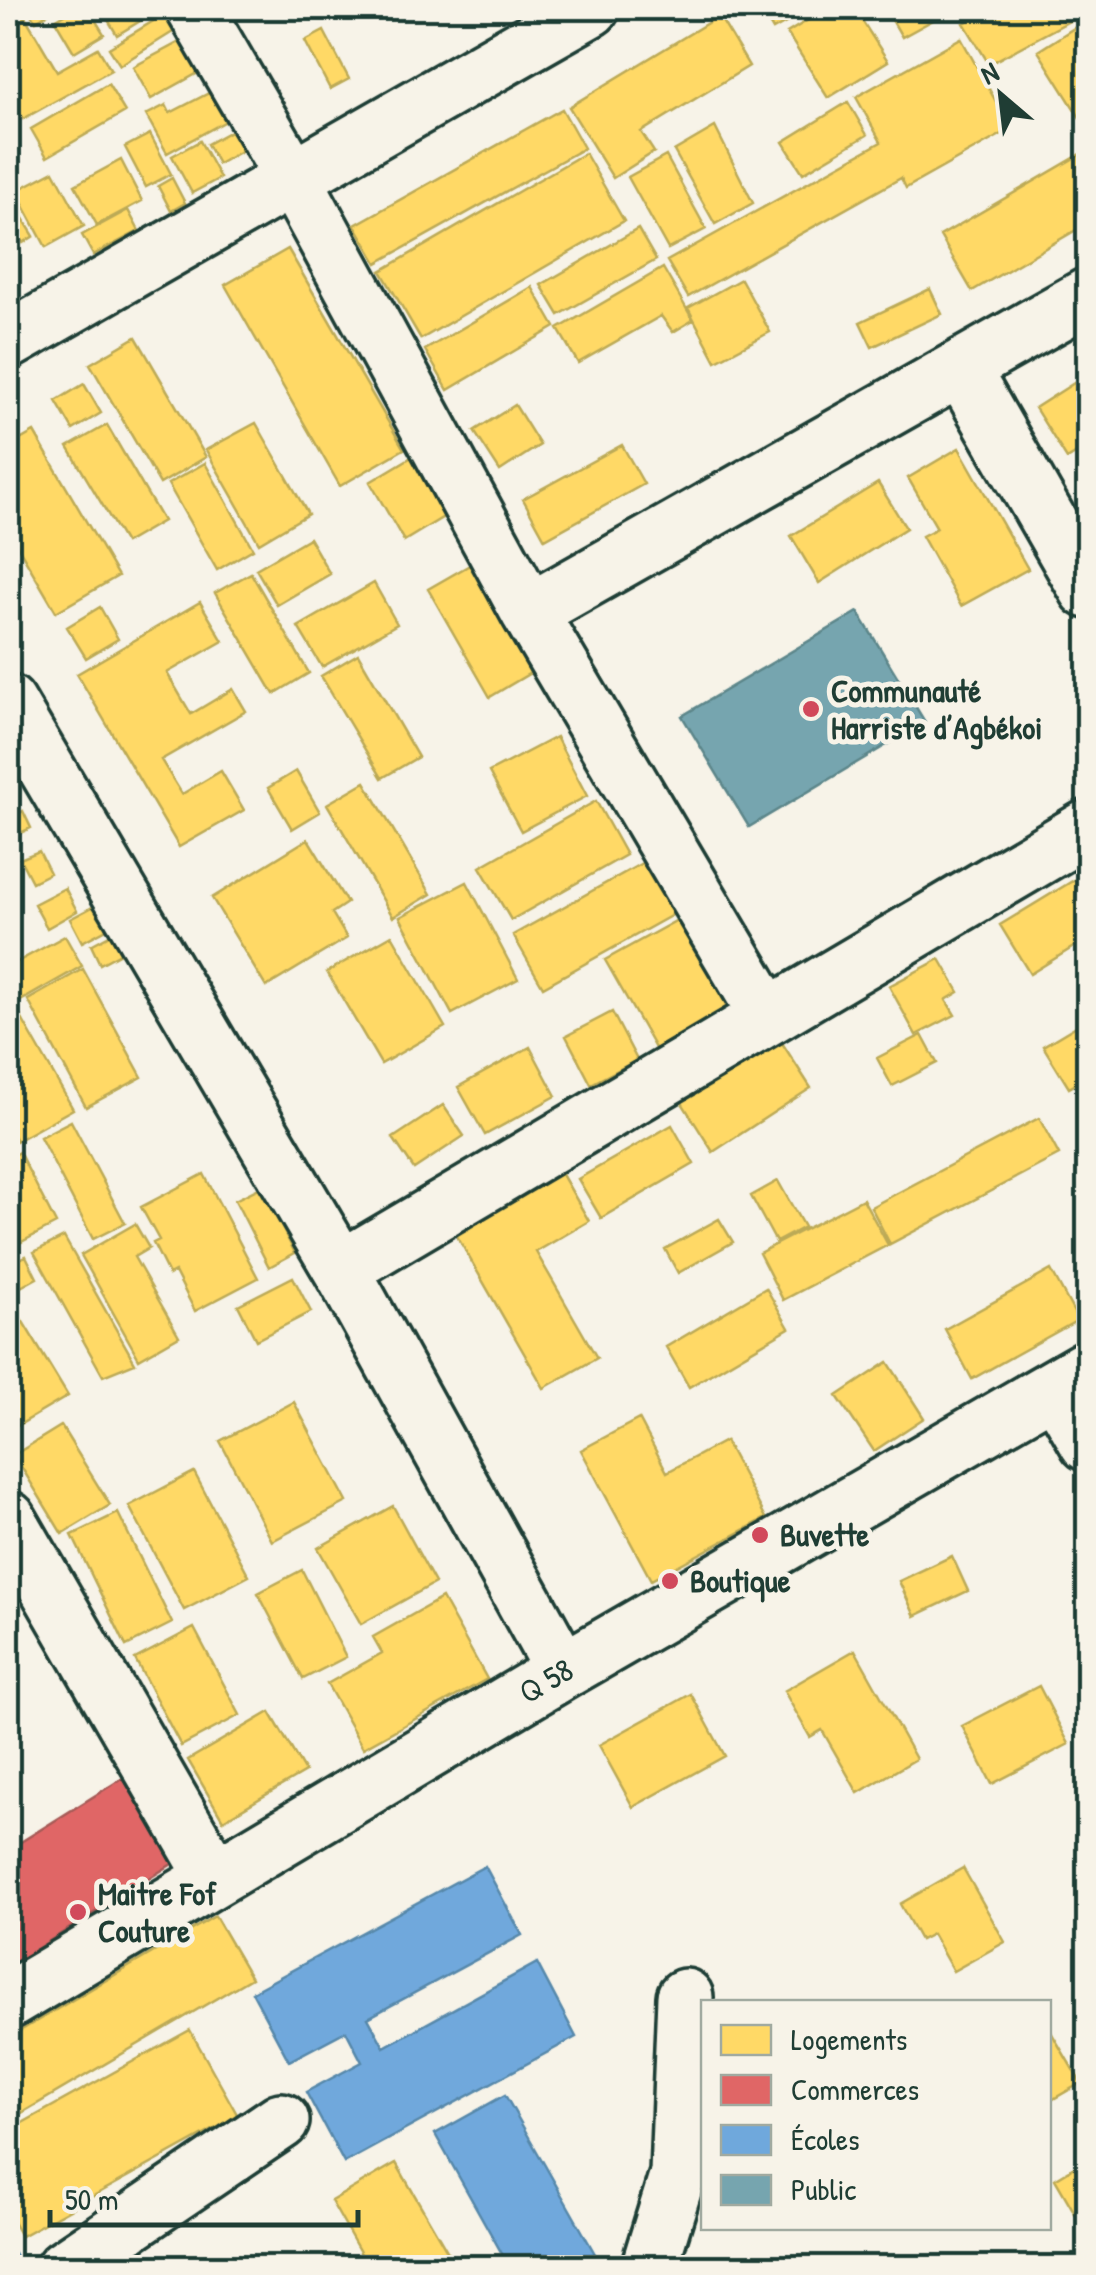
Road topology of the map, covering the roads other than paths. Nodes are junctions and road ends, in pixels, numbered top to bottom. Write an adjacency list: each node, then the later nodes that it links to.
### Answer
1 (194, 8): 3 (street)
2 (591, 8): 3 (street)
3 (294, 180): 5 (street); 8 (street)
4 (1088, 296): 6 (street)
5 (8, 341)
6 (962, 370): 7 (street); 8 (street)
7 (1088, 590)
8 (529, 612): 12 (street)
9 (8, 702): 10 (street)
10 (26, 774): 13 (street)
11 (1088, 828): 12 (street)
12 (767, 1014): 13 (street)
13 (341, 1269): 17 (street)
14 (1072, 1378): 15 (street); 17 (street, Q 58)
15 (1088, 1442)
16 (9, 1524): 18 (street)
17 (563, 1671): 18 (street, Q 58)
18 (215, 1878): 20 (street, Q 58)
19 (685, 1997): 24 (street)
20 (8, 2001)
21 (281, 2120): 22 (street)
22 (133, 2248): 23 (street)
23 (64, 2268)
24 (648, 2268)

